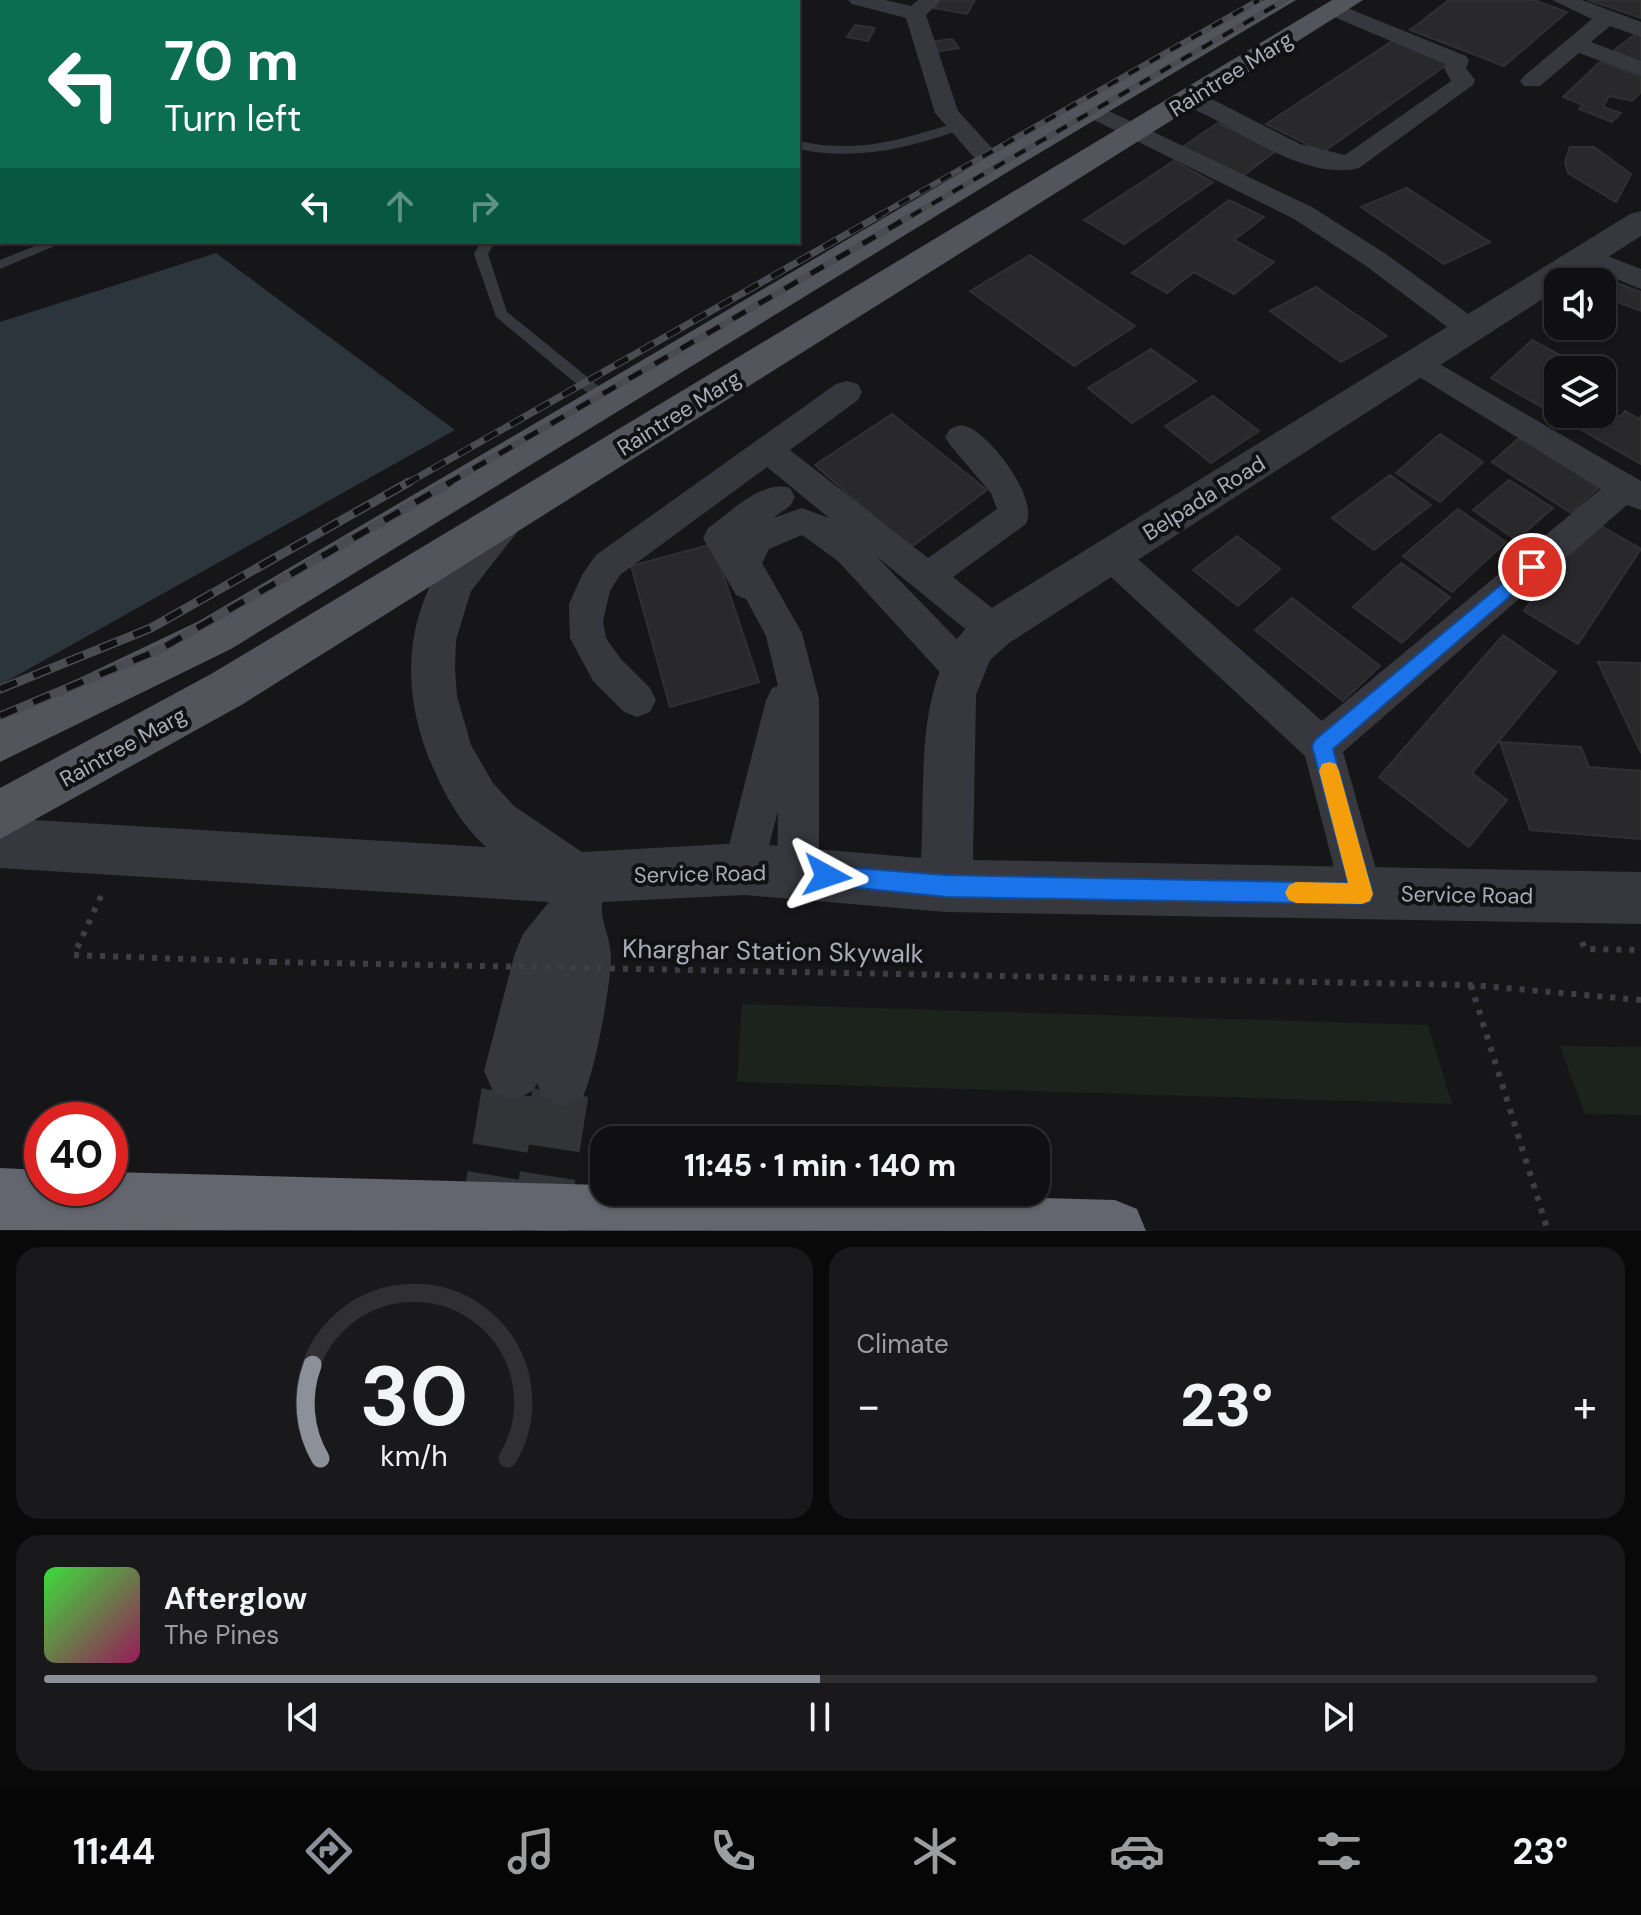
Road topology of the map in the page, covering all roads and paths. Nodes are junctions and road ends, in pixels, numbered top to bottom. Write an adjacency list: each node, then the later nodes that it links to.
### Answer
1 (859, 0): 5 (street)
2 (1283, 0): 12 (main road, Raintree Marg)
3 (1563, 0): 6 (street)
4 (1343, 5): 11 (main road, Raintree Marg); 11 (street)
5 (922, 7): 13 (street)
6 (1607, 17): 7 (street); 8 (street)
7 (1641, 30)
8 (1576, 44): 9 (street); 10 (street)
9 (1641, 69)
10 (1532, 81)
11 (1192, 98): 14 (main road, Raintree Marg)
12 (1092, 110): 14 (street); 16 (main road, Raintree Marg)
13 (956, 127): 15 (lane); 16 (street)
14 (1135, 132): 23 (street); 31 (main road, Raintree Marg)
15 (800, 146)
16 (995, 166): 26 (main road, Raintree Marg)
17 (1641, 221): 20 (street, Belpada Road)
18 (52, 244): 21 (lane)
19 (485, 248): 26 (lane)
20 (1587, 257): 22 (street); 23 (street, Belpada Road)
21 (0, 265)
22 (1641, 280)
23 (1468, 328): 24 (street, Belpada Road)
24 (1419, 363): 29 (street); 32 (street, Belpada Road)
25 (847, 392): 28 (street)
26 (607, 401): 37 (main road, Raintree Marg)
27 (961, 437): 33 (street)
28 (768, 450): 33 (street); 36 (street)
29 (1633, 492): 38 (street)
30 (778, 497): 42 (street)
31 (507, 519): 39 (main road, Raintree Marg); 46 (street)
32 (1111, 556): 34 (street, Belpada Road); 38 (street)
33 (927, 577): 34 (street)
34 (993, 630): 35 (street, Belpada Road)
35 (961, 669): 43 (street); 44 (street, Belpada Road)
36 (637, 700)
37 (0, 740)
38 (1322, 746): 45 (street)
39 (0, 815)
40 (0, 843): 41 (street, Service Road)
41 (122, 851): 46 (street, Service Road); 50 (path, Kharghar Station Skywalk, bridge)
42 (744, 869): 43 (street, Service Road); 46 (street, Service Road)
43 (798, 874): 44 (street, Service Road)
44 (946, 886): 45 (street, Service Road)
45 (1362, 894): 47 (street, Service Road)
46 (576, 897): 52 (street)
47 (1641, 898)
48 (1585, 949): 49 (path)
49 (1641, 950)
50 (1471, 985): 51 (path, Kharghar Station Skywalk, bridge); 55 (path)
51 (1641, 1000)
52 (538, 1074)
53 (0, 1199): 54 (highway)
54 (1115, 1231)
55 (1548, 1231)

